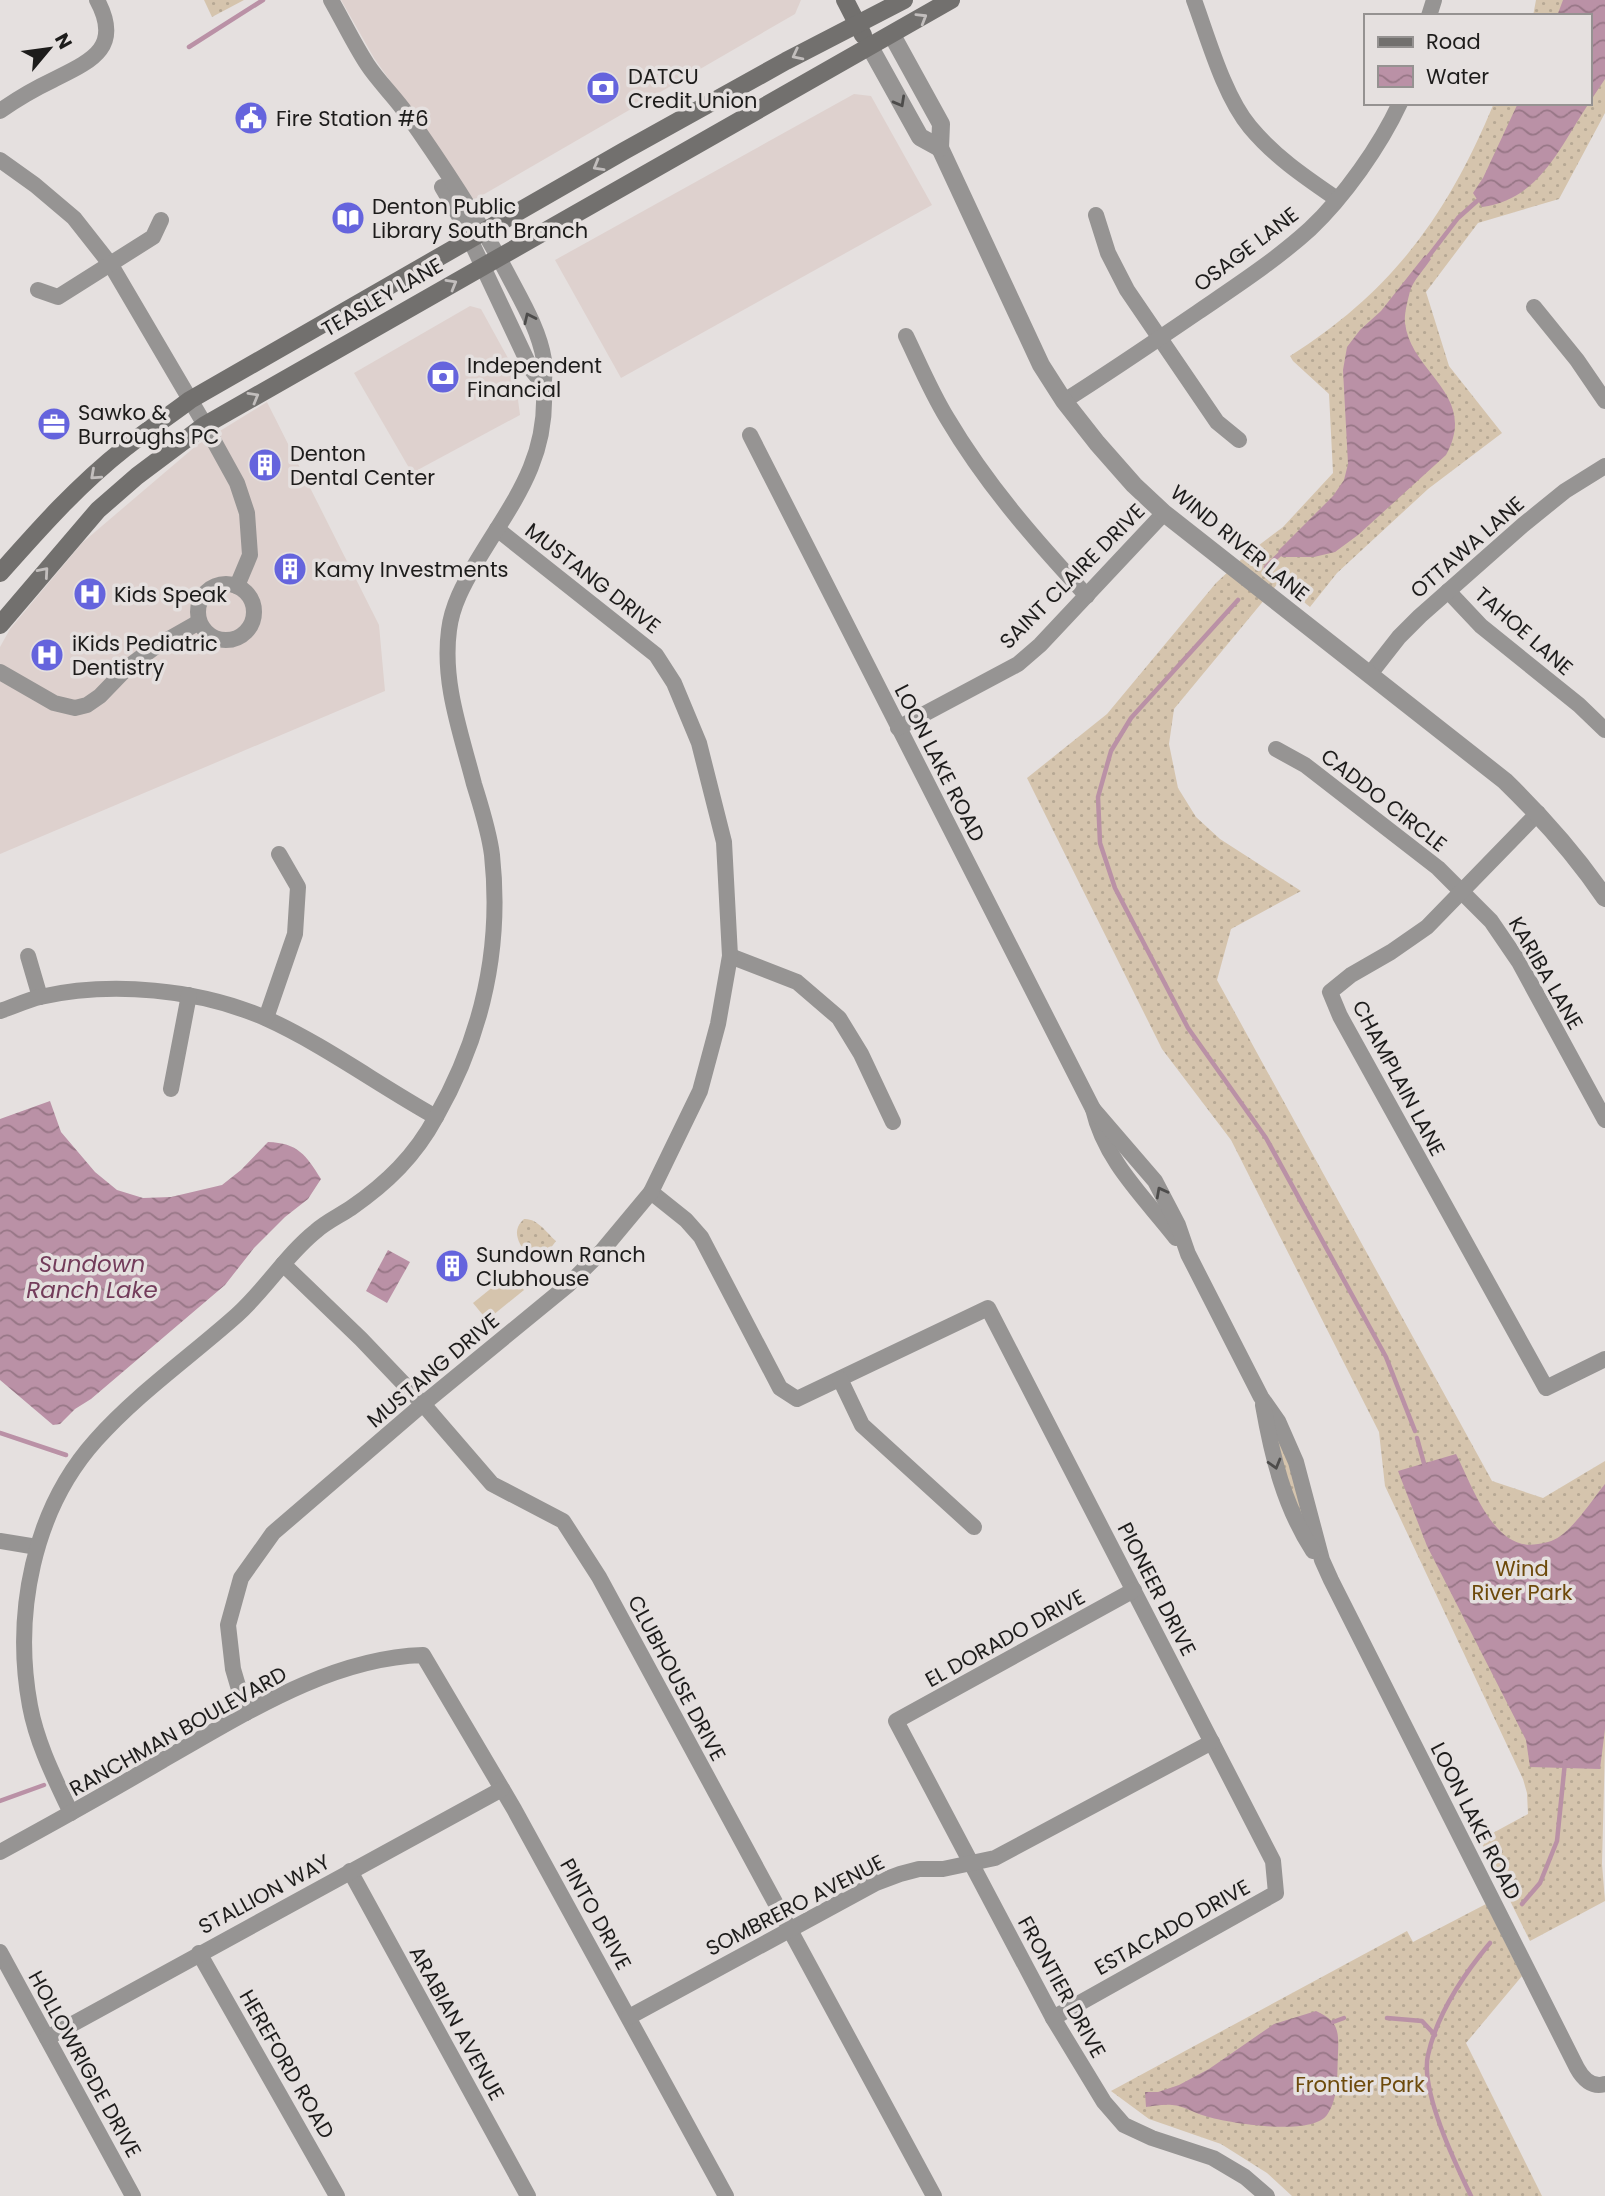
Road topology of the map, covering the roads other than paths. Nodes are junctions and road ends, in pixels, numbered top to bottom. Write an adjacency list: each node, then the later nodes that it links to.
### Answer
1 (97, 0): 12 (street)
2 (331, 0): 18 (street)
3 (845, 0): 8 (main road)
4 (904, 0): 7 (main road, TEASLEY LANE)
5 (951, 0): 9 (main road, TEASLEY LANE, one-way to 5)
6 (1194, 0): 15 (street)
7 (876, 7): 8 (main road, TEASLEY LANE); 9 (main road)
8 (858, 25): 10 (main road); 18 (main road, TEASLEY LANE, one-way to 18)
9 (892, 34): 10 (main road, TEASLEY LANE); 13 (street, WIND RIVER LANE)
10 (870, 47): 13 (street, WIND RIVER LANE, one-way to 13); 19 (main road, TEASLEY LANE)
11 (1399, 105): 15 (street, OSAGE LANE)
12 (0, 111)
13 (940, 148): 26 (street, WIND RIVER LANE)
14 (0, 160): 20 (street)
15 (1337, 199): 24 (street, OSAGE LANE)
16 (1096, 215): 24 (street)
17 (161, 220): 20 (street)
18 (477, 236): 19 (street); 25 (main road, TEASLEY LANE)
19 (491, 262): 28 (main road, TEASLEY LANE, one-way to 19); 33 (street)
20 (111, 265): 21 (street); 25 (street)
21 (38, 290)
22 (1534, 307): 27 (street)
23 (906, 336): 37 (street)
24 (1160, 338): 26 (street, OSAGE LANE); 30 (street)
25 (190, 400): 28 (street); 34 (main road, TEASLEY LANE, one-way to 34)
26 (1064, 401): 32 (street, WIND RIVER LANE)
27 (1605, 401)
28 (205, 425): 35 (street); 39 (main road, TEASLEY LANE, one-way to 28)
29 (750, 435): 42 (street, LOON LAKE ROAD)
30 (1238, 440)
31 (1605, 466): 36 (street, OTTAWA LANE)
32 (1164, 513): 37 (street, SAINT CLAIRE DRIVE); 41 (street, WIND RIVER LANE)
33 (497, 529): 50 (street, MUSTANG DRIVE); 56 (street)
34 (0, 573)
35 (237, 586): 38 (street); 38 (street)
36 (1448, 591): 41 (street, OTTAWA LANE); 43 (street, TAHOE LANE)
37 (1087, 596): 42 (street, SAINT CLAIRE DRIVE)
38 (199, 622): 40 (street)
39 (0, 625)
40 (0, 672)
41 (1370, 674): 45 (street, WIND RIVER LANE)
42 (898, 728): 84 (street, LOON LAKE ROAD)
43 (1605, 730)
44 (1276, 749): 47 (street, CADDO CIRCLE)
45 (1538, 813): 47 (street, CHAMPLAIN LANE); 48 (street, WIND RIVER LANE)
46 (279, 854): 54 (street)
47 (1462, 890): 57 (street, KARIBA LANE); 61 (street, CHAMPLAIN LANE)
48 (1605, 898)
49 (28, 956): 52 (street)
50 (730, 956): 58 (street); 59 (street, MUSTANG DRIVE)
51 (189, 995): 52 (street); 54 (street); 55 (street)
52 (40, 997): 53 (street)
53 (0, 1011)
54 (266, 1018): 56 (street)
55 (171, 1089)
56 (436, 1117): 60 (street)
57 (1605, 1120)
58 (893, 1122)
59 (652, 1192): 62 (street); 63 (street, MUSTANG DRIVE)
60 (283, 1264): 63 (street, CLUBHOUSE DRIVE); 66 (street)
61 (1605, 1359)
62 (840, 1378): 64 (street); 67 (street, PIONEER DRIVE)
63 (423, 1405): 69 (street, MUSTANG DRIVE); 78 (street, CLUBHOUSE DRIVE)
64 (974, 1527)
65 (0, 1541): 66 (street)
66 (37, 1547): 73 (street)
67 (1134, 1591): 70 (street, EL DORADO DRIVE); 71 (street, PIONEER DRIVE)
68 (424, 1655): 69 (street, RANCHMAN BOULEVARD); 72 (street, PINTO DRIVE)
69 (246, 1713): 73 (street, RANCHMAN BOULEVARD)
70 (896, 1721): 75 (street, FRONTIER DRIVE)
71 (1212, 1742): 75 (street, SOMBRERO AVENUE); 77 (street, PIONEER DRIVE)
72 (502, 1789): 76 (street, STALLION WAY); 81 (street, PINTO DRIVE)
73 (71, 1813): 74 (street, RANCHMAN BOULEVARD)
74 (0, 1852)
75 (969, 1862): 78 (street, SOMBRERO AVENUE); 82 (street, FRONTIER DRIVE)
76 (350, 1871): 80 (street, STALLION WAY); 87 (street, ARABIAN AVENUE)
77 (1276, 1894): 82 (street, ESTACADO DRIVE)
78 (789, 1929): 81 (street, SOMBRERO AVENUE); 89 (street, CLUBHOUSE DRIVE)
79 (0, 1952): 83 (street, HOLLOWRIGDE DRIVE)
80 (199, 1953): 83 (street, STALLION WAY); 86 (street, HEREFORD ROAD)
81 (629, 2017): 88 (street, PINTO DRIVE)
82 (1053, 2018): 90 (street, FRONTIER DRIVE)
83 (47, 2038): 85 (street, HOLLOWRIGDE DRIVE)
84 (1605, 2084)
85 (133, 2196)
86 (337, 2196)
87 (528, 2196)
88 (726, 2196)
89 (934, 2196)
90 (1267, 2196)

